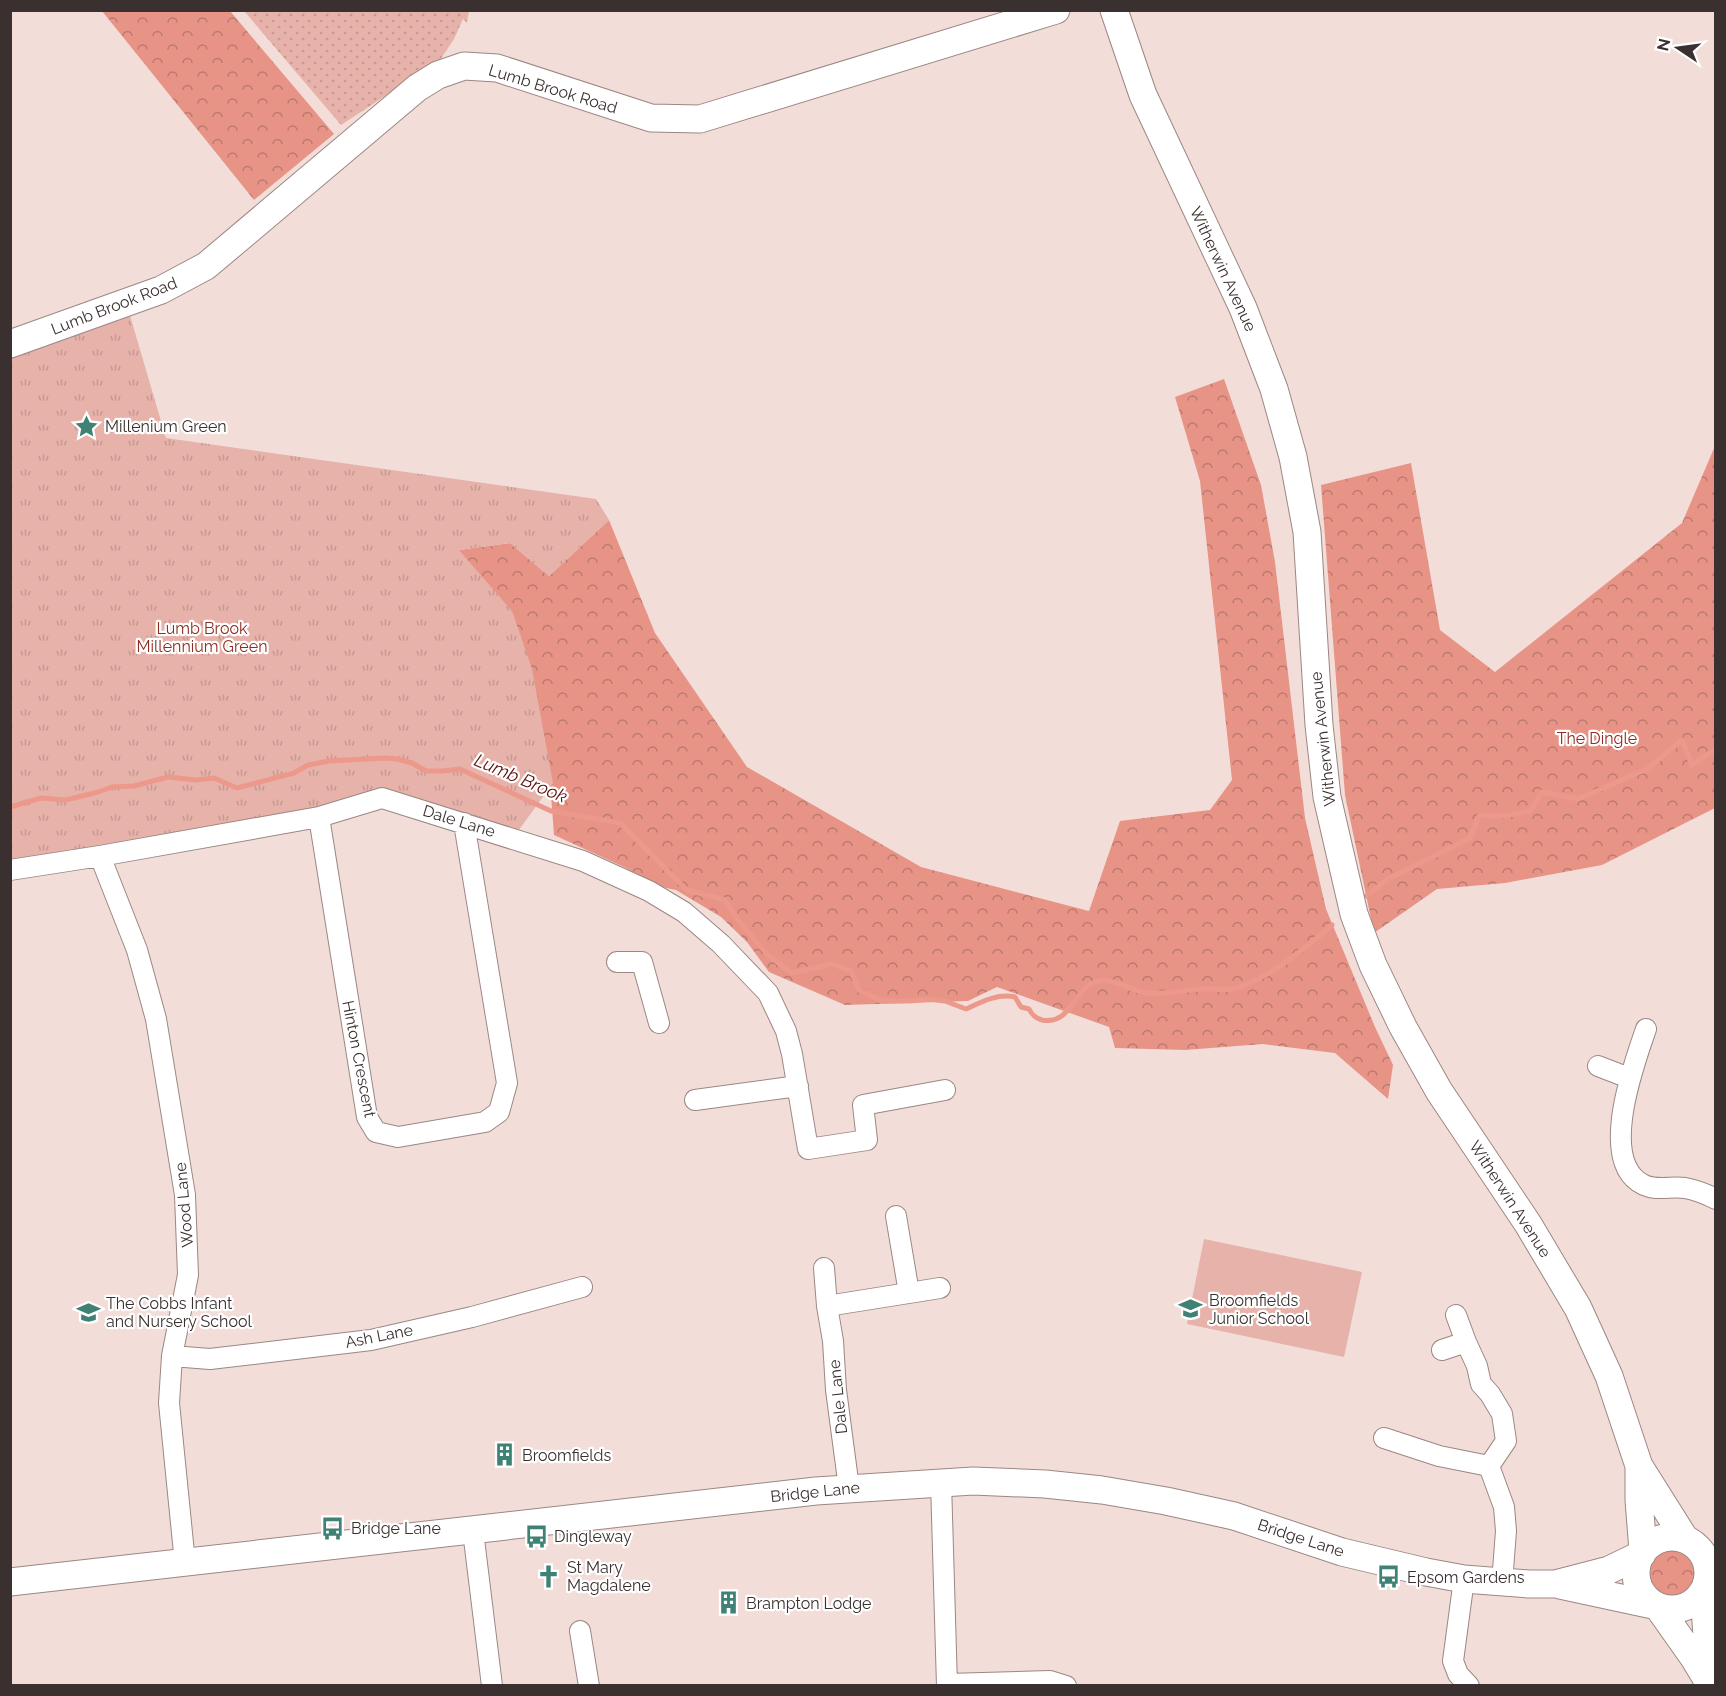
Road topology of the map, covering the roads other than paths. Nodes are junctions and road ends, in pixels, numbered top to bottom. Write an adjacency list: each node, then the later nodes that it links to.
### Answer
1 (1056, 10): 3 (street, Lumb Brook Road)
2 (1114, 10): 29 (street, Witherwin Avenue)
3 (10, 344)
4 (318, 817): 5 (street, Dale Lane); 5 (street, Hinton Crescent); 6 (street, Dale Lane)
5 (464, 823): 13 (street, Dale Lane)
6 (100, 856): 7 (street, Dale Lane); 26 (street, Wood Lane)
7 (10, 870)
8 (617, 962): 9 (street)
9 (659, 1023)
10 (1644, 1026): 12 (street)
11 (1598, 1066): 12 (street)
12 (1629, 1078): 16 (street)
13 (798, 1086): 14 (street, Dale Lane); 15 (street)
14 (945, 1090)
15 (695, 1100)
16 (1716, 1198)
17 (896, 1216): 21 (street)
18 (824, 1268): 22 (street, Dale Lane)
19 (582, 1287): 26 (street, Ash Lane)
20 (940, 1288): 21 (street)
21 (909, 1293): 22 (street)
22 (827, 1306): 31 (street, Dale Lane)
23 (1456, 1315): 24 (street)
24 (1466, 1342): 25 (street); 28 (street)
25 (1442, 1350)
26 (172, 1356): 36 (street, Wood Lane)
27 (1384, 1438): 28 (street)
28 (1489, 1466): 39 (street)
29 (1639, 1466): 34 (street, Witherwin Avenue); 35 (street, Witherwin Avenue)
30 (941, 1482): 31 (street, Bridge Lane); 37 (street, Bridge Lane); 44 (street)
31 (849, 1488): 32 (street, Bridge Lane)
32 (473, 1531): 36 (street, Bridge Lane); 46 (street)
33 (1716, 1535): 34 (street)
34 (1686, 1540): 35 (street); 41 (street)
35 (1643, 1552): 40 (street, Bridge Lane); 42 (street)
36 (185, 1563): 38 (street, Bridge Lane)
37 (1464, 1579): 39 (street, Bridge Lane); 49 (street)
38 (10, 1582)
39 (1502, 1582): 40 (street, Bridge Lane)
40 (1555, 1584): 42 (street, Bridge Lane)
41 (1708, 1586): 42 (street); 45 (street)
42 (1655, 1606): 45 (street)
43 (580, 1631): 47 (street)
44 (947, 1685): 48 (street)
45 (1711, 1685)
46 (492, 1686)
47 (589, 1686)
48 (1066, 1686)
49 (1469, 1686)

